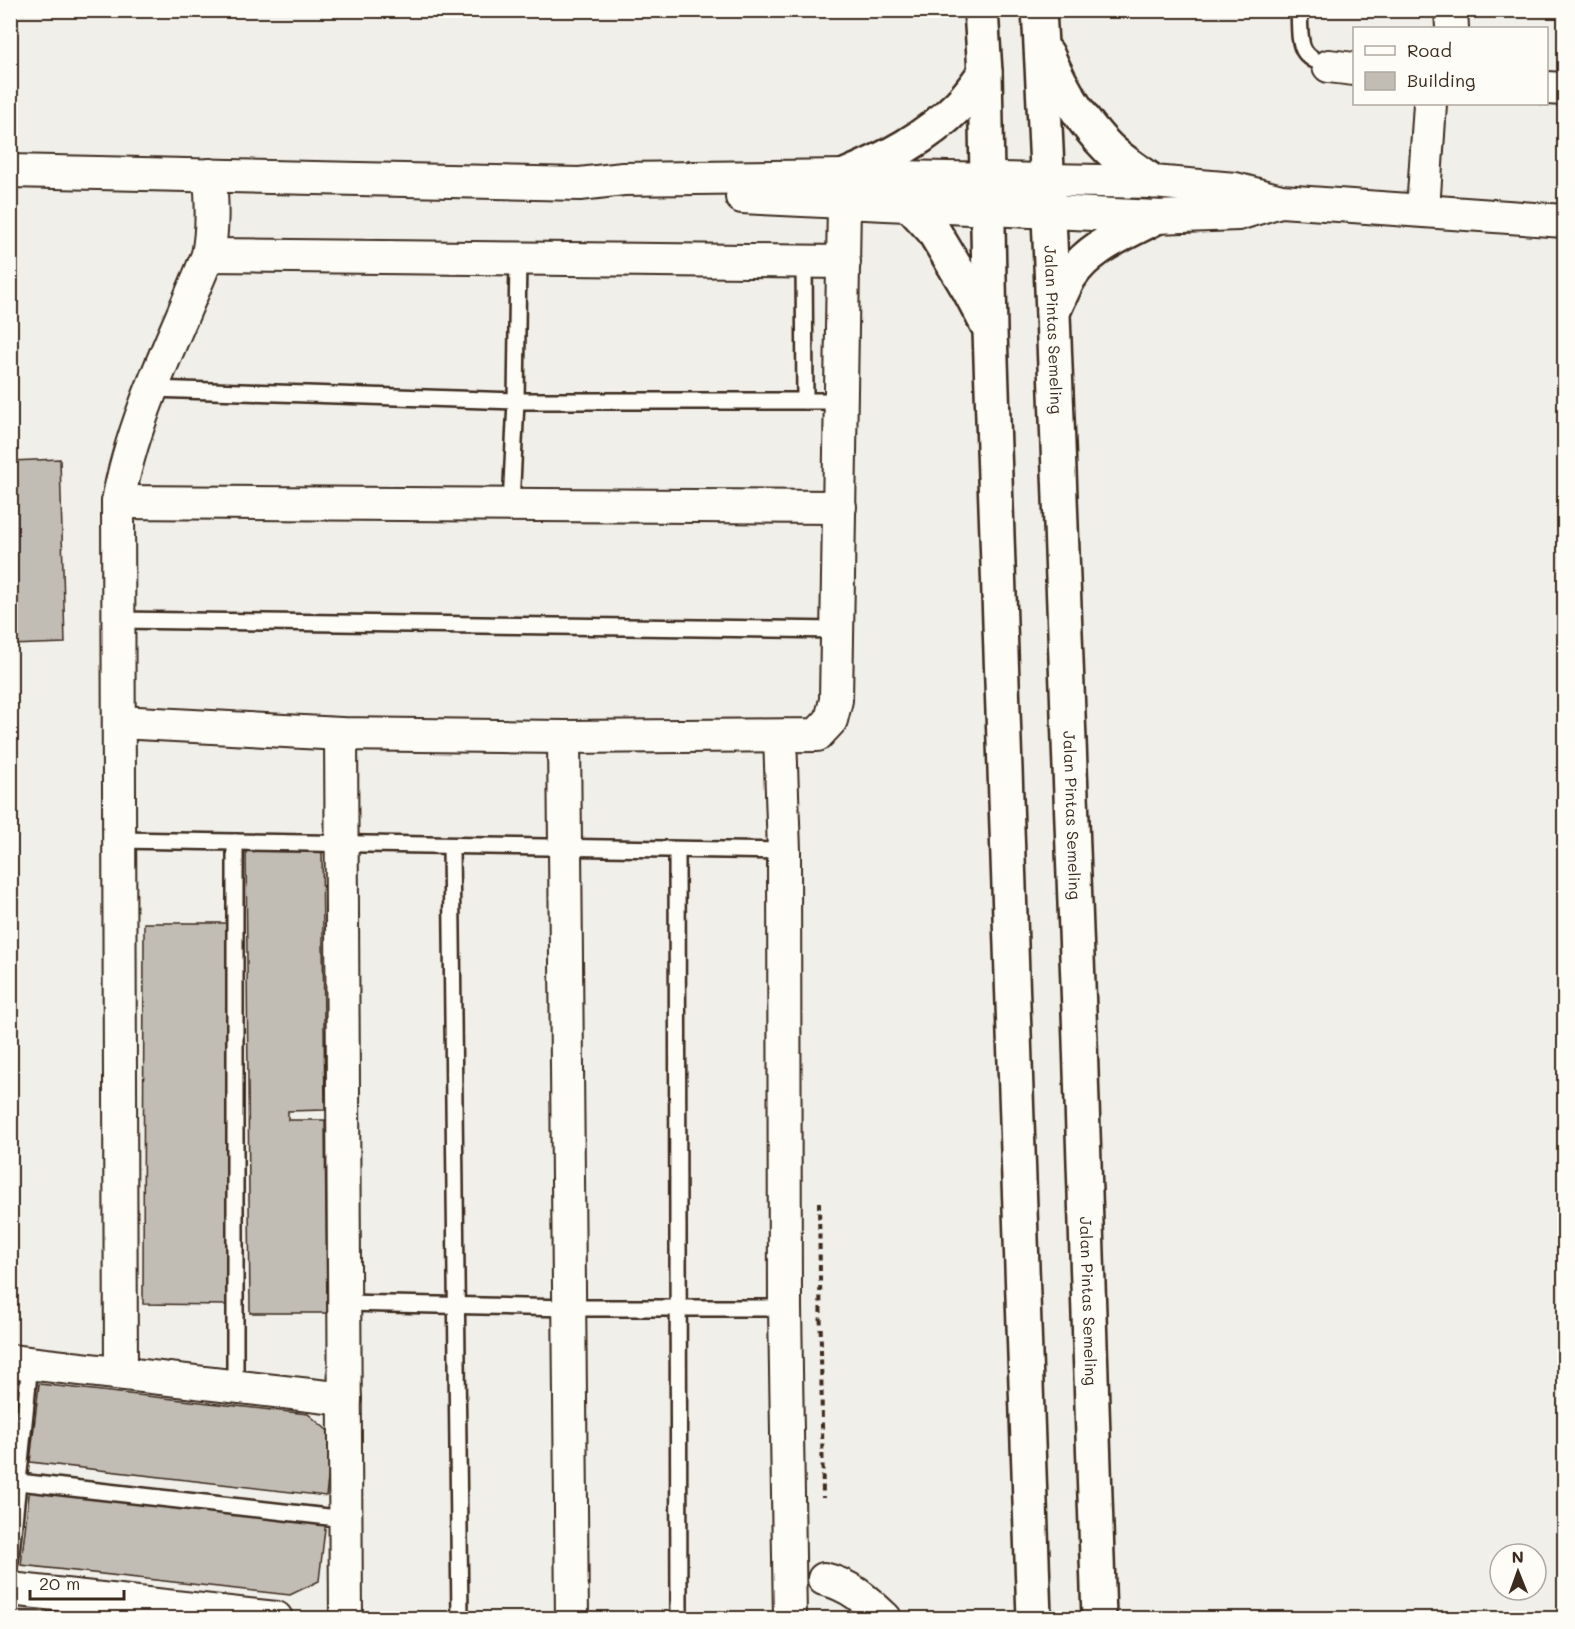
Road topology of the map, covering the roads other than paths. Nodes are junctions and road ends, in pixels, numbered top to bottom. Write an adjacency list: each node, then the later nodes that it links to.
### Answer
1 (981, 10): 7 (main road)
2 (1299, 10): 6 (lane)
3 (1451, 10): 5 (street)
4 (1040, 25): 13 (main road, Jalan Pintas Semeling); 14 (main road)
5 (1452, 27)
6 (1342, 67)
7 (985, 72): 15 (main road); 16 (main road)
8 (1548, 88): 9 (street)
9 (1564, 89)
10 (1430, 105): 19 (street)
11 (10, 171): 12 (street)
12 (210, 175): 15 (street); 23 (street)
13 (1048, 180): 14 (street); 16 (street); 20 (main road, Jalan Pintas Semeling)
14 (1153, 182): 17 (street)
15 (845, 190): 16 (street); 18 (street); 26 (street)
16 (989, 195): 18 (street); 20 (street); 28 (main road)
17 (1281, 201): 19 (street); 21 (street)
18 (910, 205): 28 (main road)
19 (1423, 210): 22 (street)
20 (1050, 212): 21 (street); 27 (main road, Jalan Pintas Semeling)
21 (1156, 217): 27 (main road)
22 (1564, 221)
23 (208, 255): 24 (street); 29 (street)
24 (518, 257): 25 (street); 30 (lane)
25 (804, 261): 26 (street); 31 (lane)
26 (844, 262): 32 (street)
27 (1052, 312): 71 (main road, Jalan Pintas Semeling)
28 (990, 331): 70 (main road)
29 (153, 389): 30 (lane); 33 (street)
30 (516, 401): 31 (lane); 34 (lane)
31 (804, 401): 32 (lane)
32 (841, 401): 35 (street)
33 (118, 502): 34 (street); 36 (street)
34 (511, 505): 35 (street)
35 (840, 507): 37 (street)
36 (119, 620): 37 (lane); 38 (street)
37 (838, 630): 40 (street)
38 (119, 722): 39 (street); 42 (street)
39 (341, 734): 41 (street); 44 (street)
40 (780, 736): 41 (street); 48 (street)
41 (564, 737): 46 (street)
42 (119, 840): 43 (lane); 55 (street)
43 (235, 842): 44 (lane); 56 (lane)
44 (342, 844): 45 (lane); 49 (street)
45 (451, 846): 46 (lane); 50 (lane)
46 (564, 848): 47 (lane); 51 (street)
47 (677, 850): 48 (lane); 52 (lane)
48 (784, 851): 53 (street)
49 (344, 1303): 50 (lane); 57 (street)
50 (457, 1306): 51 (lane); 65 (lane)
51 (569, 1308): 52 (lane); 66 (street)
52 (678, 1308): 53 (lane); 67 (lane)
53 (785, 1308): 68 (street)
54 (20, 1362): 55 (street); 58 (lane)
55 (121, 1373): 56 (street)
56 (235, 1387): 57 (street)
57 (345, 1399): 59 (street)
58 (15, 1481): 59 (lane); 60 (lane)
59 (346, 1519): 64 (street)
60 (10, 1562)
61 (824, 1579): 69 (street)
62 (10, 1589): 63 (street)
63 (276, 1618)
64 (346, 1618)
65 (460, 1618)
66 (572, 1618)
67 (679, 1618)
68 (790, 1618)
69 (885, 1618)
70 (1034, 1618)
71 (1099, 1618)

